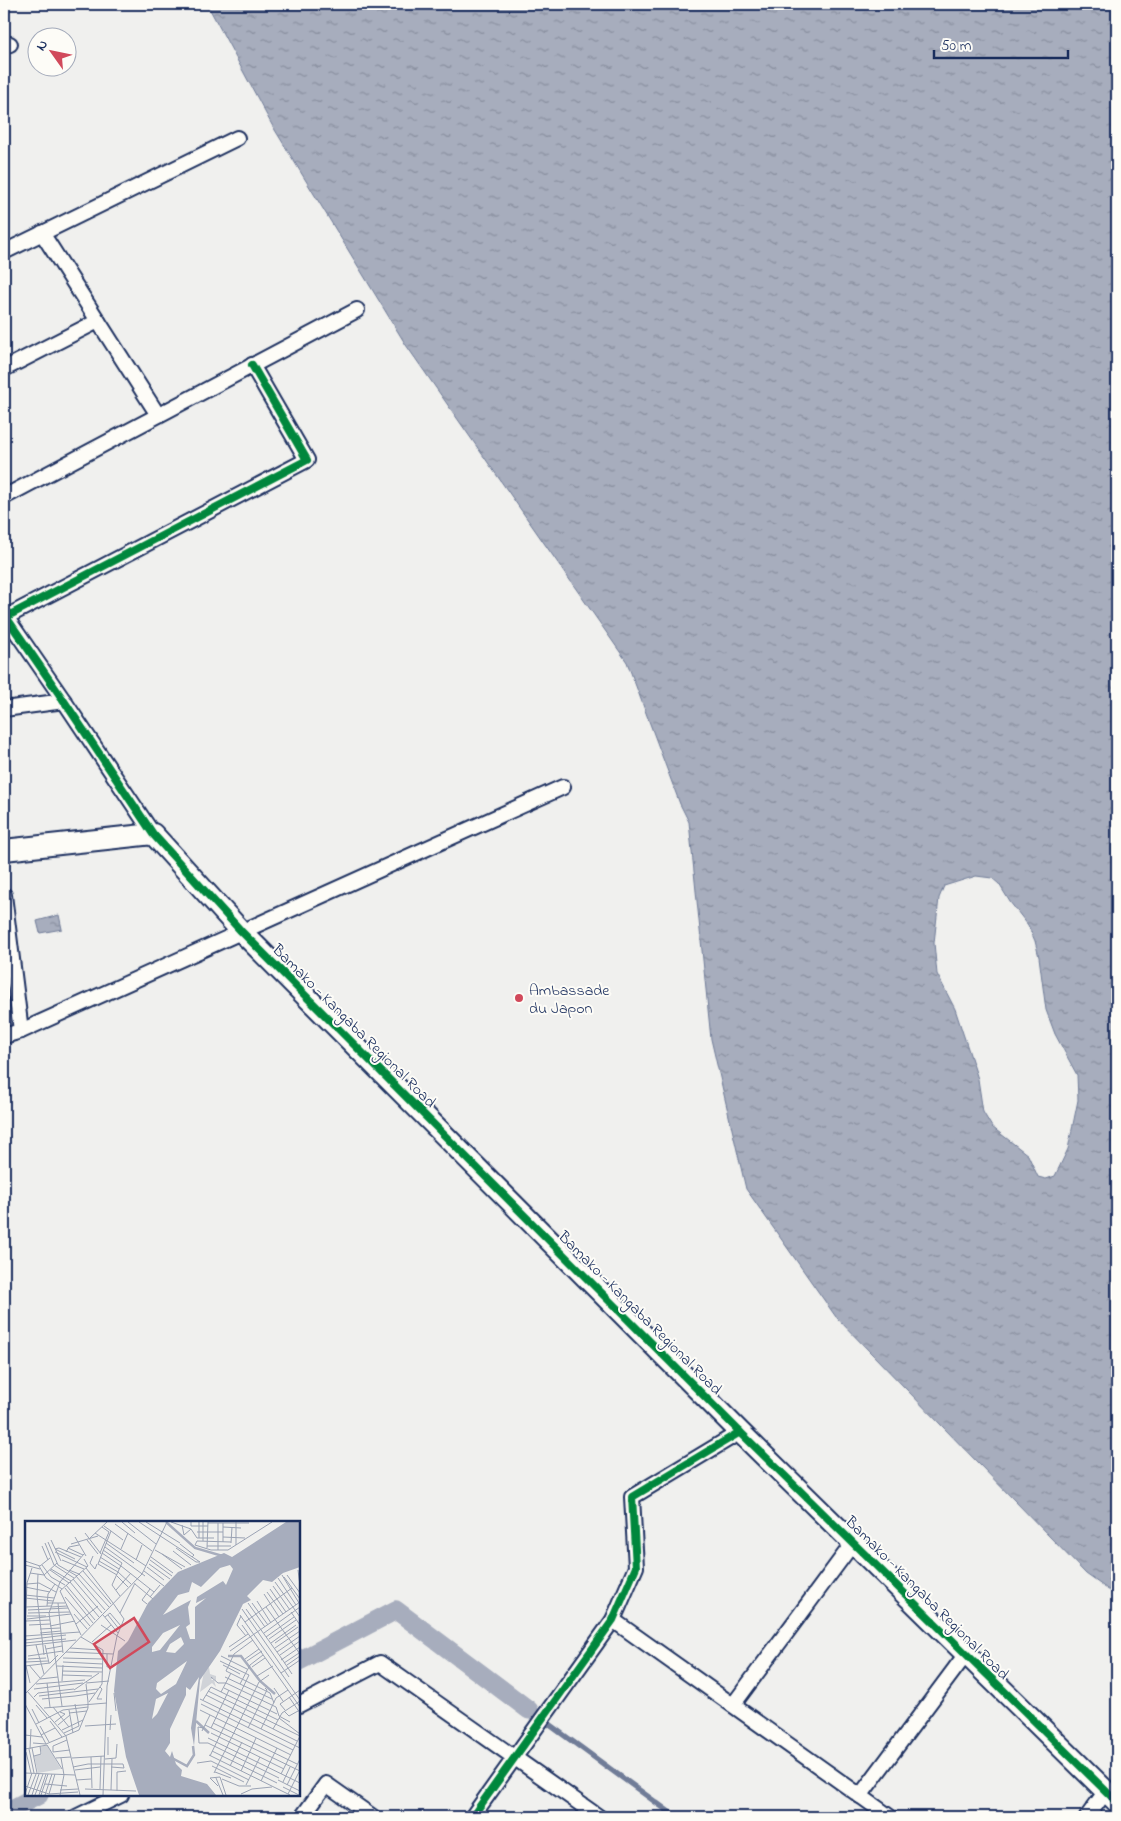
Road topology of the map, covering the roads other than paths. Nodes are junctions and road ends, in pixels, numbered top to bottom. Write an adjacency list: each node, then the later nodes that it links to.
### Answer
1 (237, 138): 2 (street)
2 (42, 233): 3 (street); 5 (street)
3 (4, 252)
4 (357, 310): 6 (street)
5 (98, 321): 7 (street); 8 (street)
6 (252, 365): 8 (street); 10 (street)
7 (4, 369)
8 (158, 415): 9 (street)
9 (4, 497)
10 (5, 616): 11 (street)
11 (64, 701): 12 (street); 14 (street)
12 (4, 708)
13 (563, 787): 17 (street)
14 (153, 834): 15 (street); 17 (street, Bamako - Kangaba Regional Road)
15 (4, 850)
16 (4, 895): 18 (street)
17 (241, 931): 18 (street); 20 (street, Bamako - Kangaba Regional Road)
18 (21, 1031): 19 (street)
19 (4, 1036)
20 (740, 1432): 21 (street, Bamako - Kangaba Regional Road); 22 (street)
21 (853, 1543): 23 (street, Bamako - Kangaba Regional Road); 25 (street)
22 (613, 1620): 25 (street); 26 (street)
23 (966, 1654): 28 (street); 29 (street, Bamako - Kangaba Regional Road)
24 (300, 1703): 26 (street)
25 (733, 1706): 28 (street)
26 (515, 1758): 33 (street); 34 (street)
27 (119, 1796): 30 (street)
28 (860, 1796): 35 (street)
29 (1112, 1796): 36 (street)
30 (76, 1817)
31 (302, 1817): 32 (street)
32 (373, 1817)
33 (472, 1817)
34 (599, 1817)
35 (890, 1817)
36 (1087, 1817)

